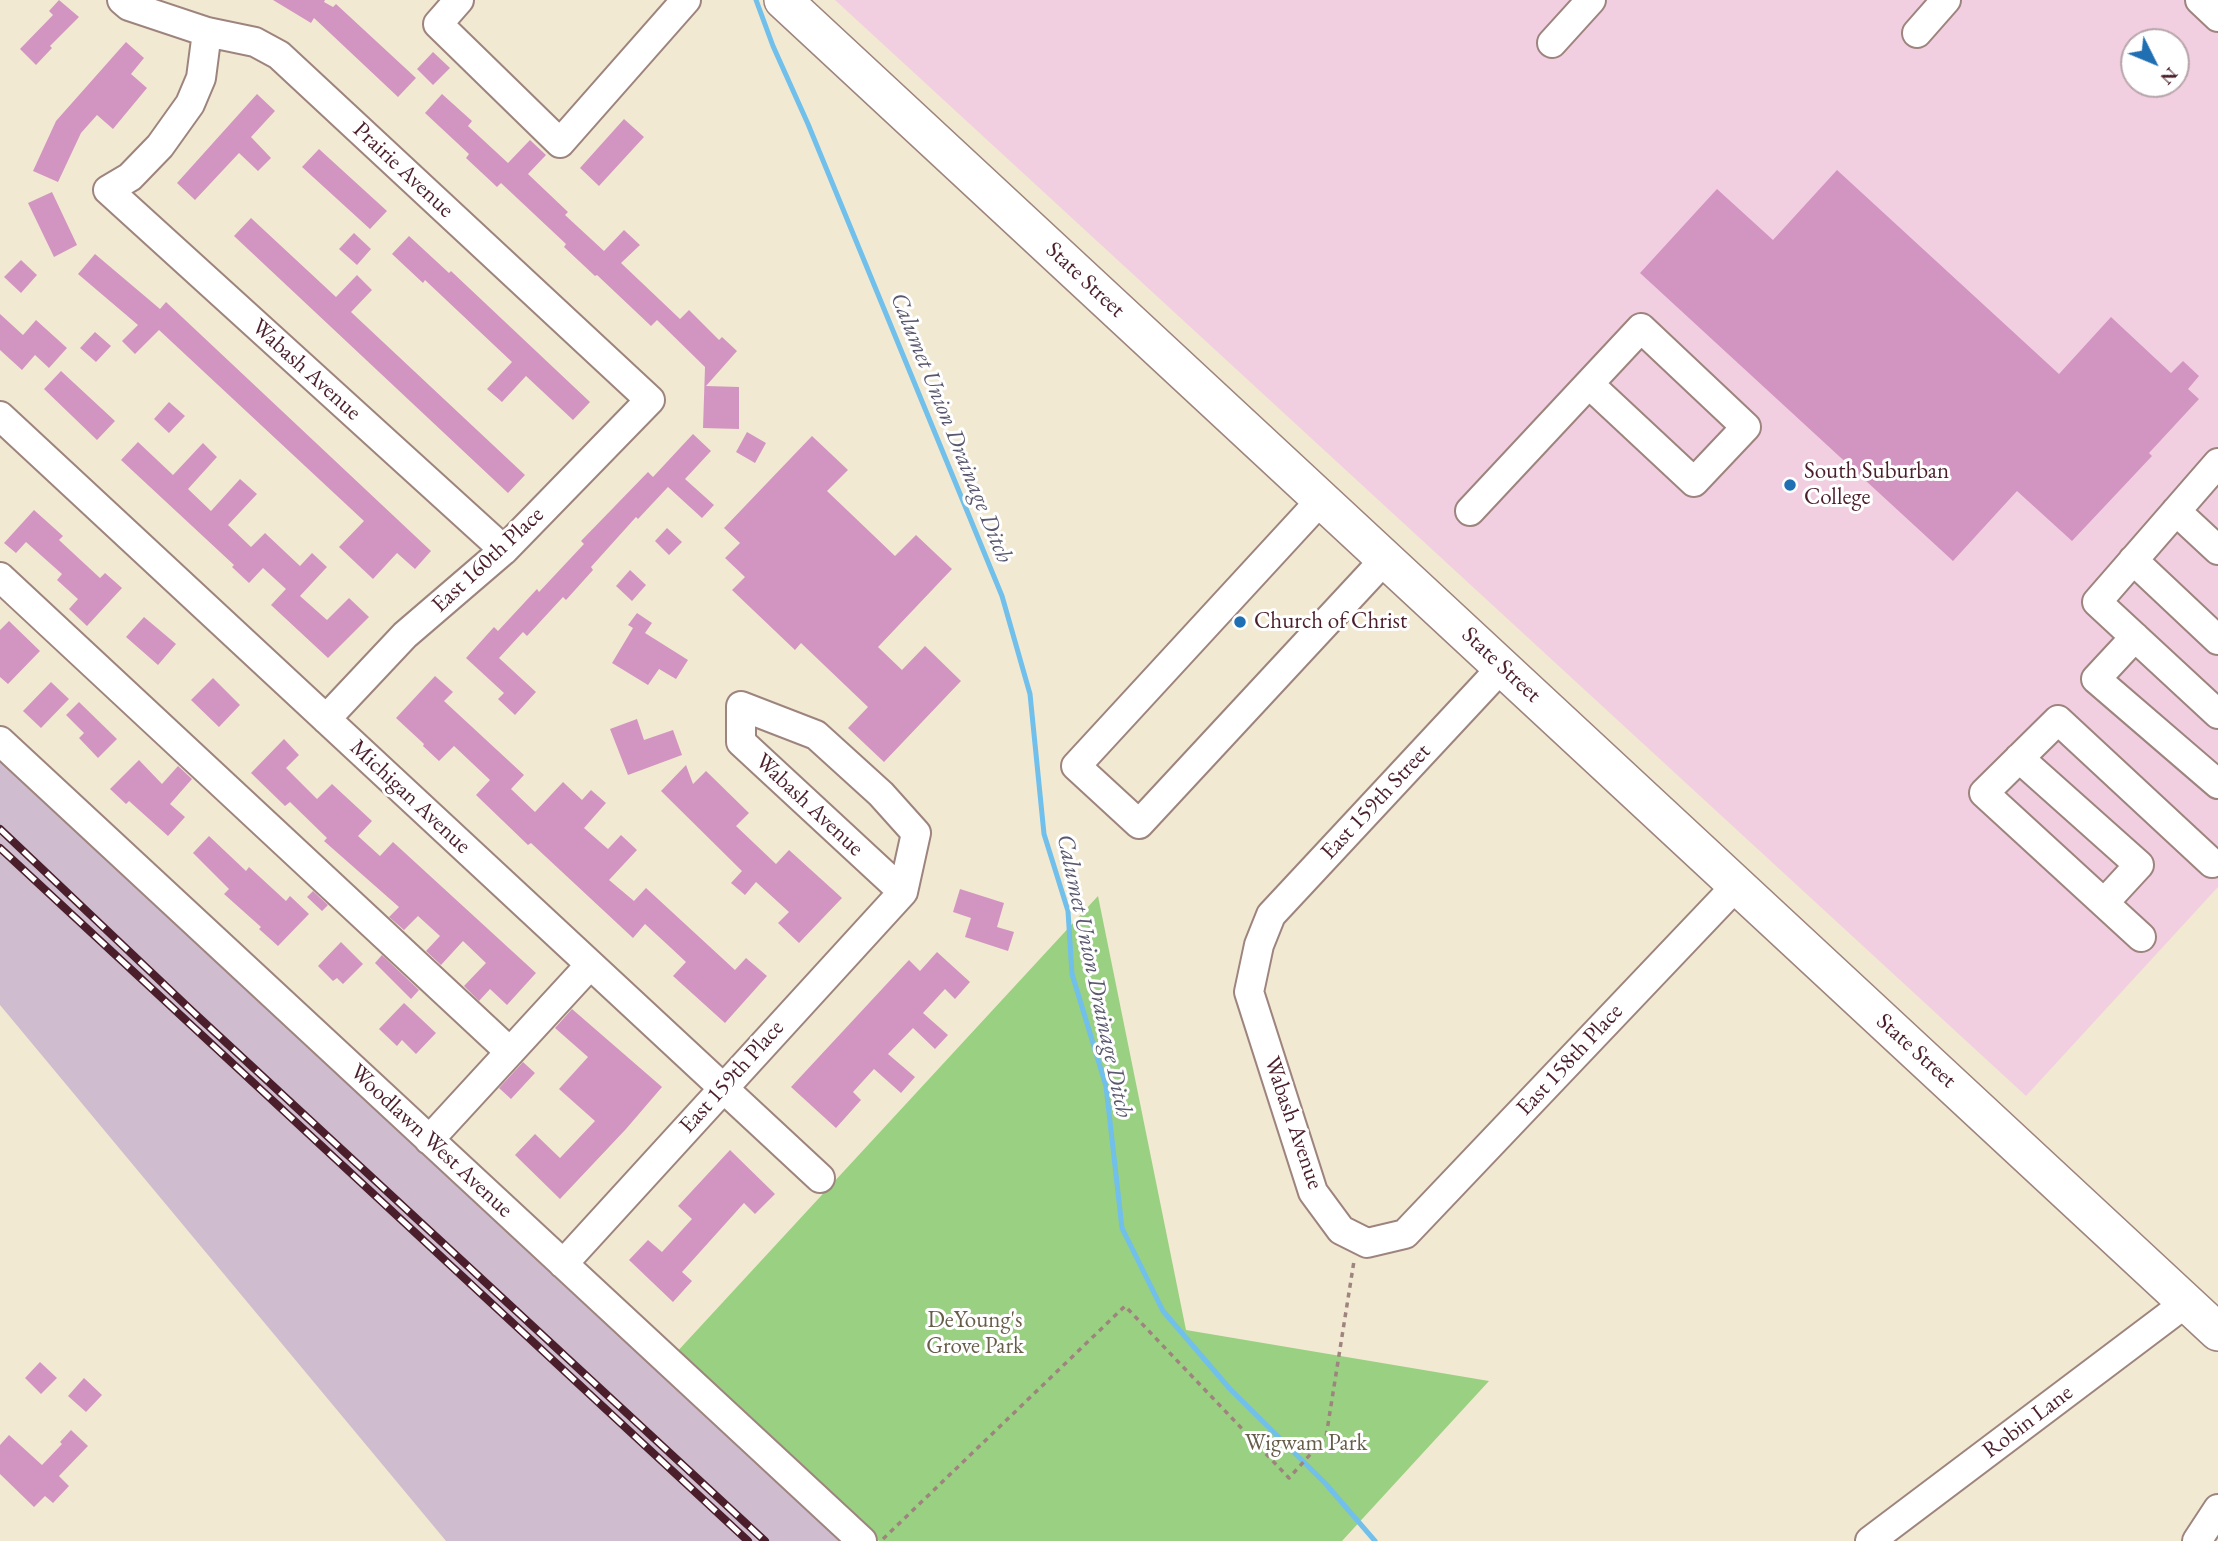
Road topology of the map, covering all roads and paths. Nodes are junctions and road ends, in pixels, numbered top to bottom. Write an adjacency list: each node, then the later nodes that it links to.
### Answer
1 (122, 0): 9 (street, Prairie Avenue)
2 (459, 0): 3 (street)
3 (686, 0)
4 (783, 0): 16 (main road, State Street)
5 (1591, 0): 11 (street)
6 (1946, 0): 10 (street)
7 (2200, 0): 8 (street)
8 (2218, 17)
9 (207, 32): 13 (street, Prairie Avenue); 19 (street, Wabash Avenue)
10 (1917, 33)
11 (1552, 43)
12 (1589, 384): 12 (street); 18 (street)
13 (650, 400): 19 (street, East 160th Place)
14 (0, 416): 28 (street, Michigan Avenue)
15 (2216, 467): 17 (street)
16 (1321, 500): 21 (main road, State Street); 21 (street)
17 (2176, 510): 20 (street); 22 (street)
18 (1469, 511)
19 (504, 550): 28 (street, East 160th Place)
20 (2218, 550)
21 (1386, 558): 26 (main road, State Street)
22 (2133, 560): 24 (street); 25 (street)
23 (0, 577): 39 (street)
24 (2135, 637): 27 (street); 31 (street)
25 (2218, 640)
26 (1503, 666): 33 (main road, State Street); 37 (street, East 159th Street)
27 (2218, 714)
28 (326, 719): 38 (street, Michigan Avenue)
29 (0, 741): 41 (street, Woodlawn West Avenue)
30 (2020, 758): 32 (street); 35 (street); 35 (street)
31 (2218, 784)
32 (2212, 863)
33 (1736, 886): 43 (street, East 158th Place); 45 (main road, State Street)
34 (903, 892): 34 (street, Wabash Avenue); 40 (street, East 159th Place)
35 (2104, 903): 36 (street)
36 (2141, 937)
37 (1259, 945): 43 (street, Wabash Avenue)
38 (590, 965): 39 (street); 40 (street, Michigan Avenue)
39 (510, 1052): 41 (street)
40 (722, 1088): 42 (street, Michigan Avenue); 44 (street, East 159th Place)
41 (429, 1139): 44 (street, Woodlawn West Avenue)
42 (820, 1178)
43 (1357, 1238): 49 (path)
44 (563, 1264): 48 (street, Woodlawn West Avenue)
45 (2186, 1302): 46 (main road, State Street); 50 (street, Robin Lane)
46 (2218, 1332)
47 (2218, 1509): 51 (street)
48 (862, 1541)
49 (880, 1541)
50 (1870, 1541)
51 (2197, 1541)

